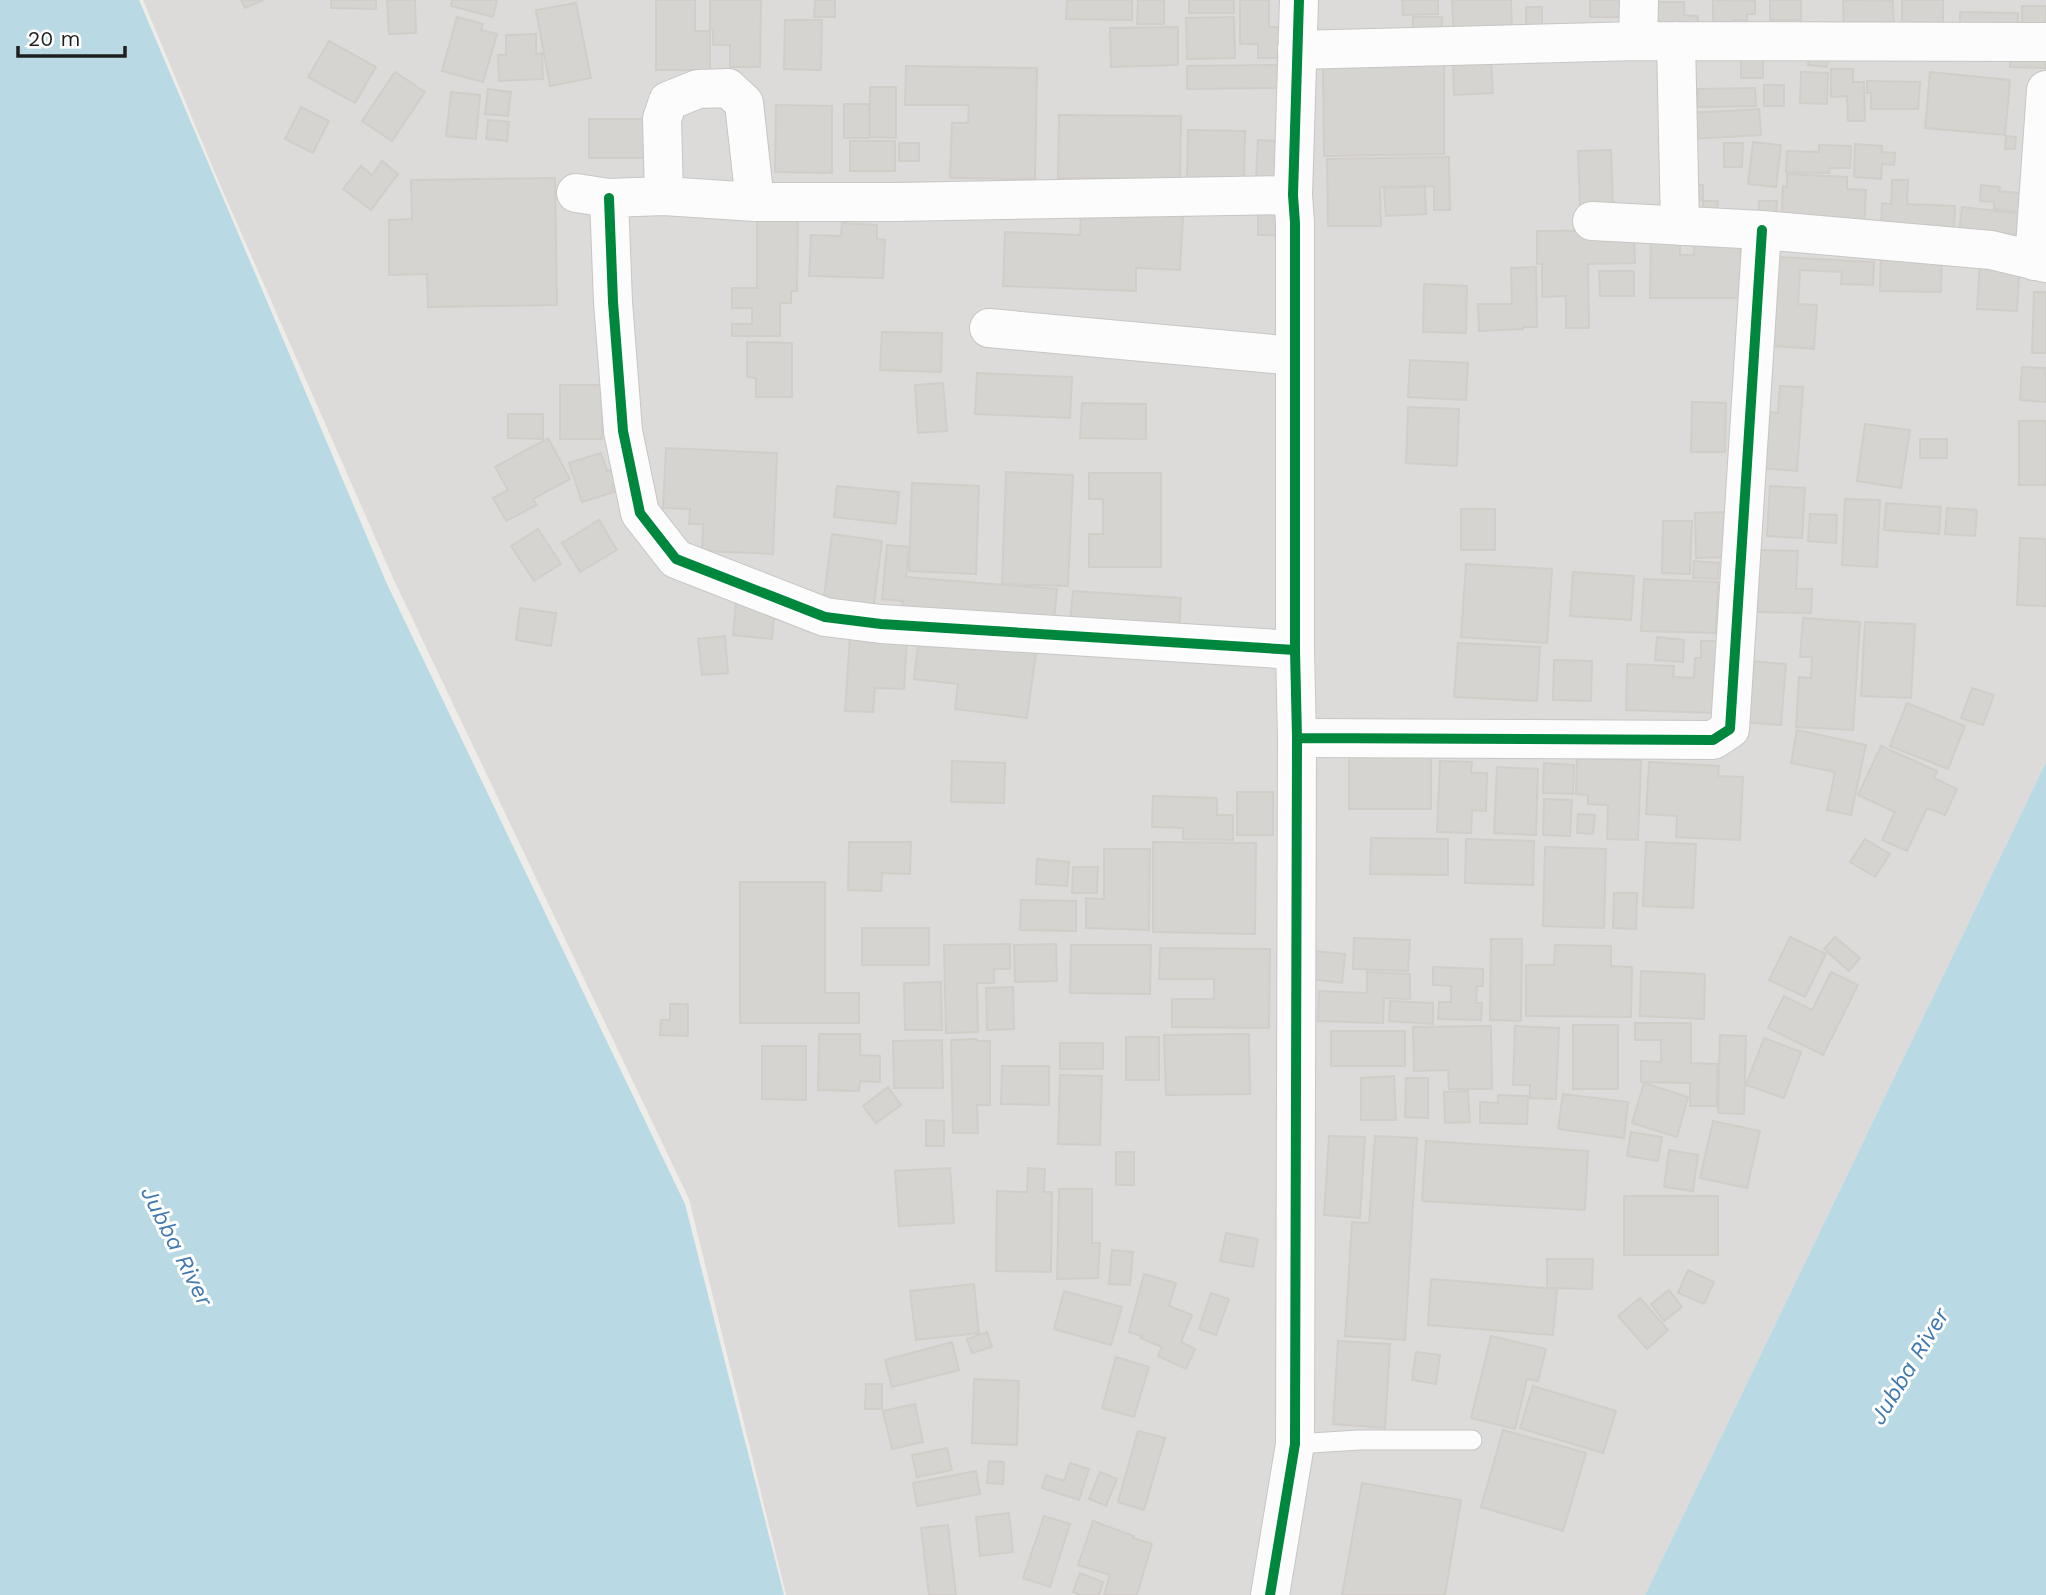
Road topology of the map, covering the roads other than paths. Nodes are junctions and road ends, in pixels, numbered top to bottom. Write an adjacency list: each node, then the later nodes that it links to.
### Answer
1 (1298, 0): 6 (street)
2 (1639, 0): 3 (street)
3 (1639, 41): 4 (street); 6 (street)
4 (1676, 41): 5 (street); 12 (street)
5 (2046, 42)
6 (1297, 50): 8 (street)
7 (2046, 90): 14 (street)
8 (1293, 195): 10 (street); 16 (street)
9 (664, 196): 10 (street); 10 (street); 17 (street)
10 (755, 202)
11 (1592, 221): 12 (street)
12 (1680, 226): 13 (street)
13 (1762, 230): 14 (street); 18 (street)
14 (2040, 262)
15 (989, 328): 16 (street)
16 (1295, 356): 17 (street)
17 (1295, 650): 18 (street)
18 (1297, 738): 20 (street)
19 (1472, 1440): 20 (lane)
20 (1295, 1444): 21 (street)
21 (1270, 1595)

